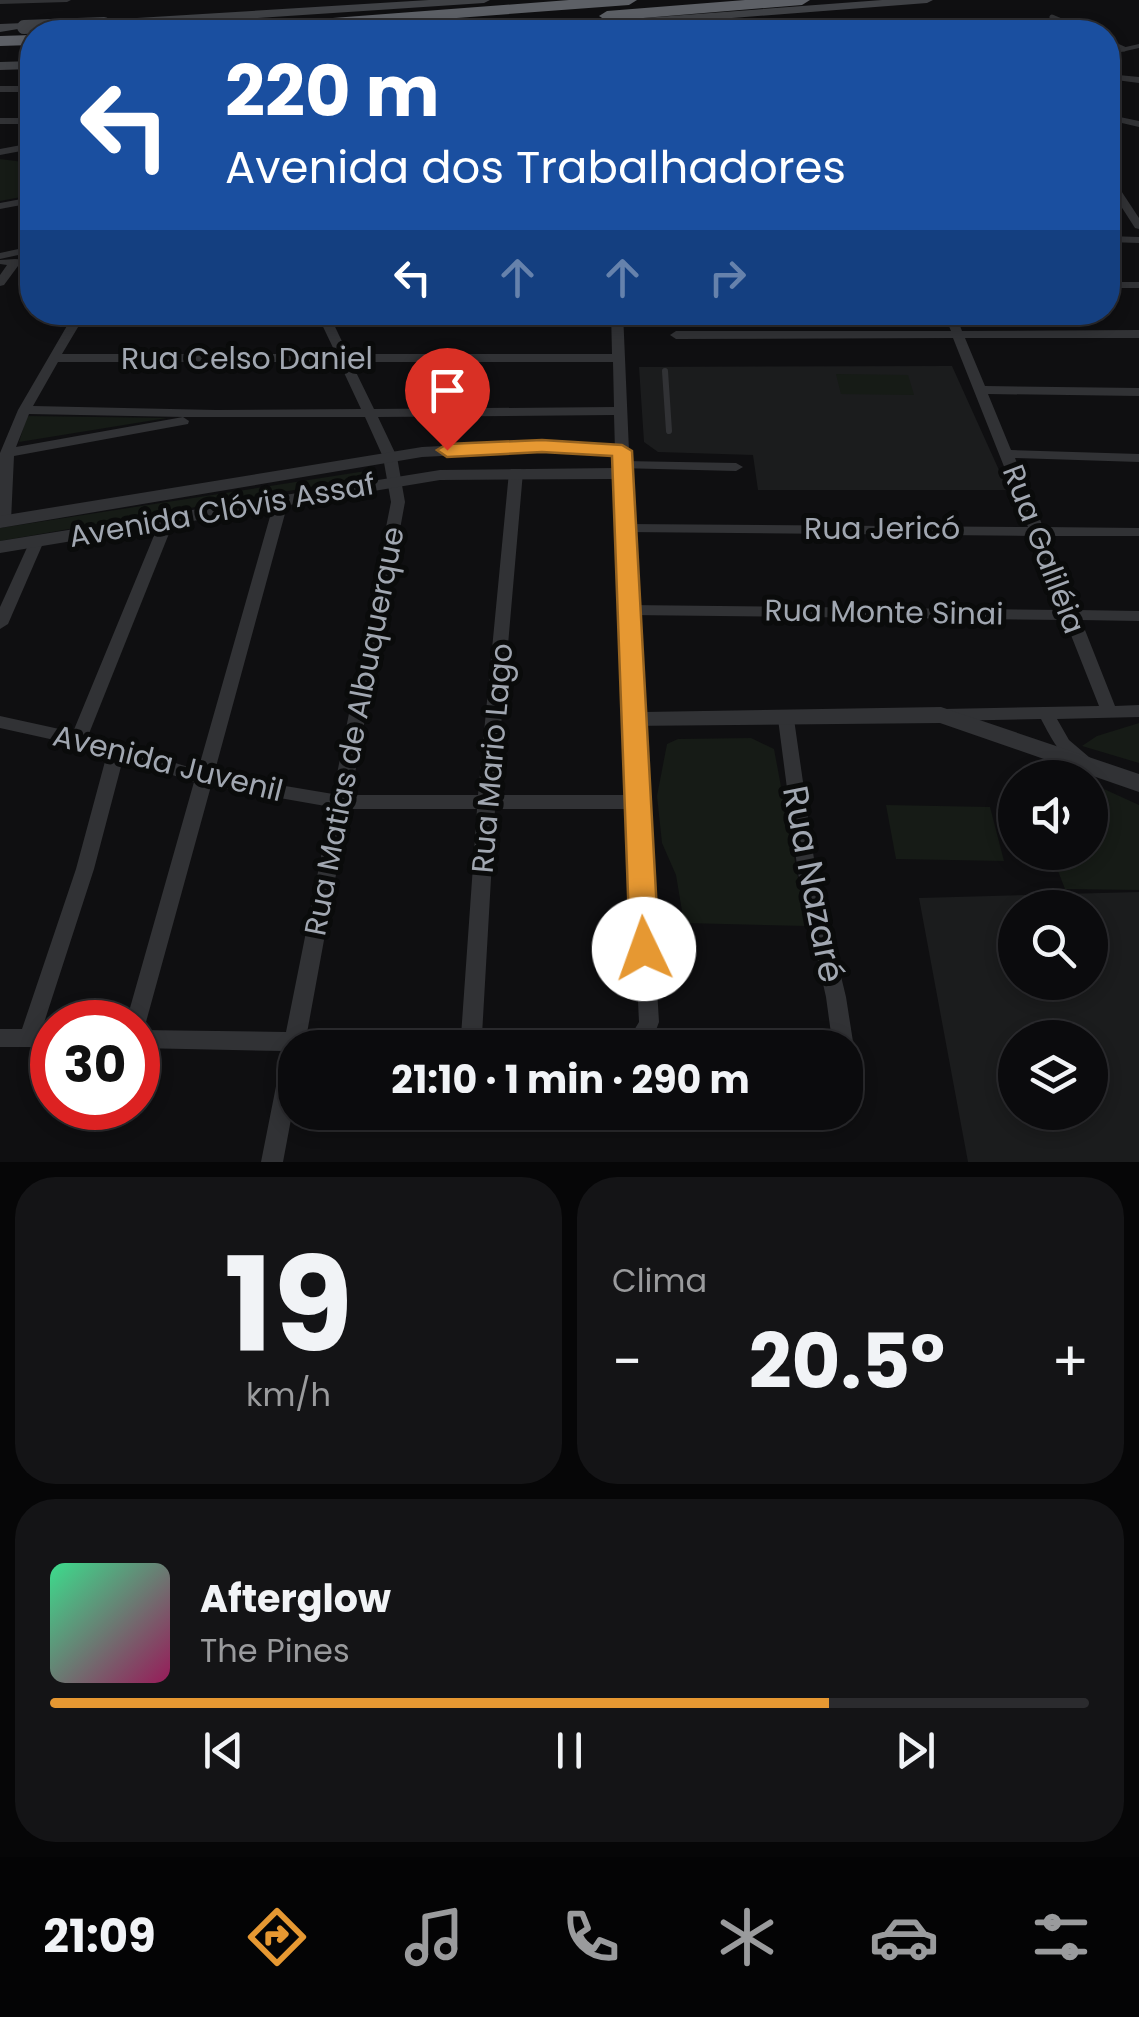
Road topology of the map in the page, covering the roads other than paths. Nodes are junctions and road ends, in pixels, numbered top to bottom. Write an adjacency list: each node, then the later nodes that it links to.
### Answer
1 (67, 0): 6 (street)
2 (484, 0): 8 (main road, bridge)
3 (629, 0): 9 (highway)
4 (802, 0): 10 (highway)
5 (927, 0): 11 (main road)
6 (0, 2)
7 (1052, 17): 12 (lane)
8 (167, 20)
9 (370, 20)
10 (560, 20)
11 (667, 20)
12 (1059, 20)
13 (1139, 46): 15 (street)
14 (1120, 48): 15 (lane)
15 (1124, 50): 16 (street)
16 (1120, 51)
17 (1120, 204): 18 (street)
18 (1138, 222)
19 (0, 259): 20 (street)
20 (15, 262): 21 (street); 22 (street)
21 (20, 262)
22 (0, 282)
23 (74, 325): 30 (street)
24 (328, 325): 31 (street, Rua Matias de Albuquerque)
25 (617, 325): 32 (street)
26 (954, 325): 27 (street)
27 (956, 332): 28 (street); 29 (street); 34 (street)
28 (1139, 334)
29 (676, 336)
30 (56, 358): 31 (street, Rua Celso Daniel); 36 (street)
31 (344, 358): 32 (street, Rua Celso Daniel); 37 (street, Rua Matias de Albuquerque)
32 (619, 358): 38 (street)
33 (665, 371): 40 (lane)
34 (980, 390): 35 (street); 42 (street)
35 (1139, 392)
36 (24, 410): 39 (street); 41 (street)
37 (369, 412): 38 (street); 39 (street); 43 (street, Rua Matias de Albuquerque)
38 (621, 412): 45 (street)
39 (216, 414): 41 (street)
40 (669, 431)
41 (7, 454): 51 (street)
42 (1005, 454): 44 (street, Rua Galiléia); 53 (street, Rua Galiléia)
43 (390, 456): 45 (street); 48 (street, Rua Matias de Albuquerque); 51 (street)
44 (1139, 458)
45 (623, 463): 46 (street); 47 (street, Avenida Clóvis Assaf); 52 (street)
46 (736, 466)
47 (516, 472): 48 (street, Avenida Clóvis Assaf); 73 (street, Rua Mario Lago)
48 (395, 481): 49 (street, Avenida Clóvis Assaf); 72 (street, Rua Matias de Albuquerque)
49 (282, 499): 50 (street, Avenida Clóvis Assaf); 70 (street)
50 (167, 521): 55 (street, Avenida Clóvis Assaf); 68 (street)
51 (2, 522)
52 (626, 528): 53 (street, Rua Jericó); 57 (street)
53 (1033, 528): 54 (street, Rua Jericó); 58 (street, Rua Galiléia)
54 (1139, 532)
55 (37, 541): 56 (street, Avenida Clóvis Assaf); 60 (street)
56 (0, 547)
57 (629, 610): 58 (street, Rua Monte Sinai); 65 (street)
58 (1068, 614): 59 (street, Rua Monte Sinai); 61 (street, Rua Galiléia)
59 (1139, 616)
60 (0, 624)
61 (1109, 710): 62 (street); 63 (street)
62 (1139, 711)
63 (1046, 712): 64 (street); 71 (street)
64 (941, 716): 66 (street); 71 (street)
65 (633, 720): 66 (street); 74 (street)
66 (786, 720): 79 (street, Rua Nazaré)
67 (0, 722): 68 (street, Avenida Juvenil)
68 (78, 739): 69 (street, Avenida Juvenil)
69 (116, 752): 70 (street, Avenida Juvenil); 81 (street)
70 (202, 778): 72 (street, Avenida Juvenil); 75 (street)
71 (1128, 780)
72 (340, 802): 73 (street, Avenida Juvenil); 76 (street, Rua Matias de Albuquerque)
73 (486, 802): 74 (street, Avenida Juvenil); 77 (street, Rua Mario Lago)
74 (636, 802): 78 (street)
75 (142, 1000)
76 (296, 1030)
77 (472, 1030)
78 (647, 1030)
79 (840, 1030)
80 (0, 1038): 81 (street)
81 (29, 1038)
82 (160, 1038): 83 (street)
83 (278, 1040)
84 (278, 1129): 85 (street, Rua Matias de Albuquerque)
85 (272, 1162)

